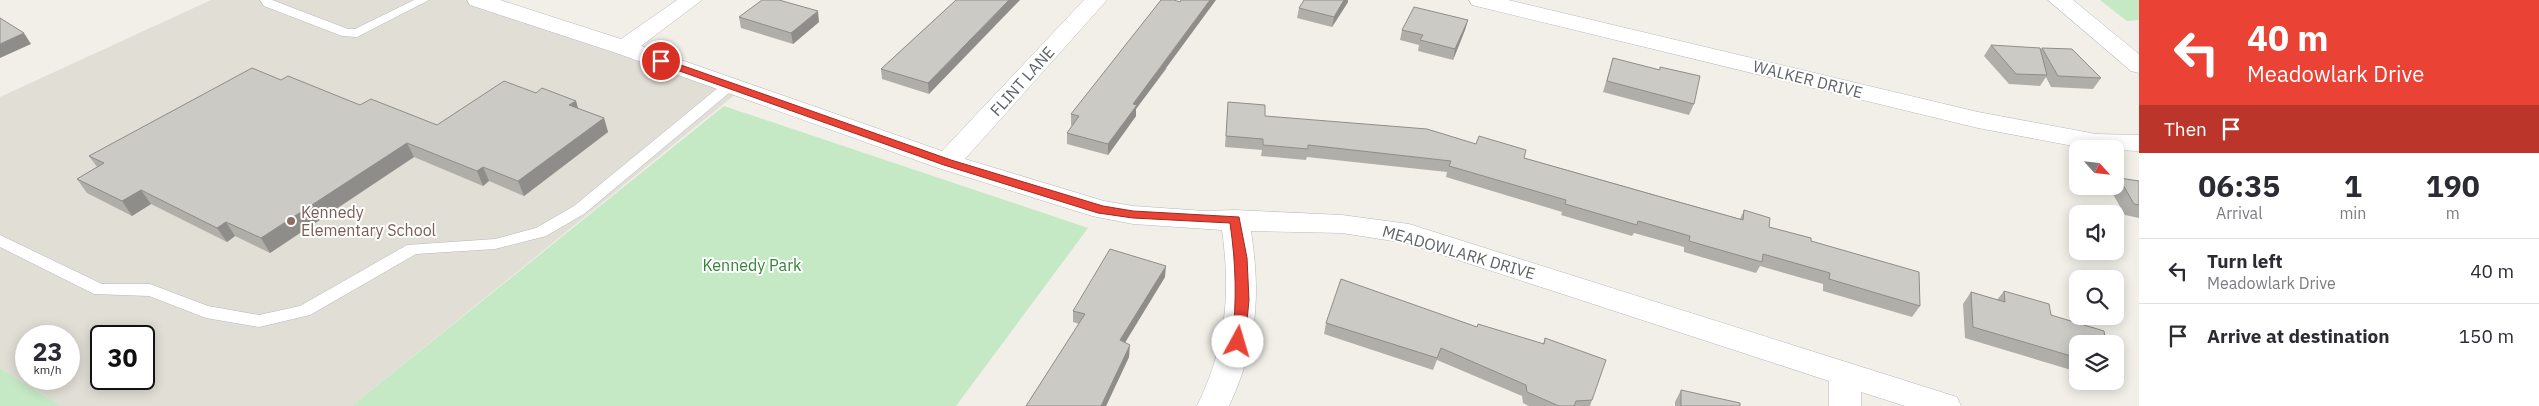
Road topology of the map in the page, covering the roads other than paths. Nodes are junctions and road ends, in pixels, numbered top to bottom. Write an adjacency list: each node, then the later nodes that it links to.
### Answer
1 (266, 0): 2 (lane)
2 (422, 0)
3 (478, 0): 8 (street, MEADOWLARK DRIVE)
4 (691, 0): 8 (street)
5 (1096, 0): 12 (street, FLINT LANE)
6 (1480, 0): 11 (street, WALKER DRIVE)
7 (2059, 0): 9 (street)
8 (624, 48): 10 (street, MEADOWLARK DRIVE)
9 (2139, 66)
10 (730, 85): 12 (street, MEADOWLARK DRIVE); 14 (lane)
11 (2139, 142)
12 (948, 162): 13 (street, MEADOWLARK DRIVE)
13 (1235, 220): 15 (street, MEADOWLARK DRIVE); 16 (street)
14 (0, 240)
15 (1845, 374): 17 (street); 18 (street, MEADOWLARK DRIVE)
16 (1213, 406)
17 (1845, 406)
18 (1945, 406)

